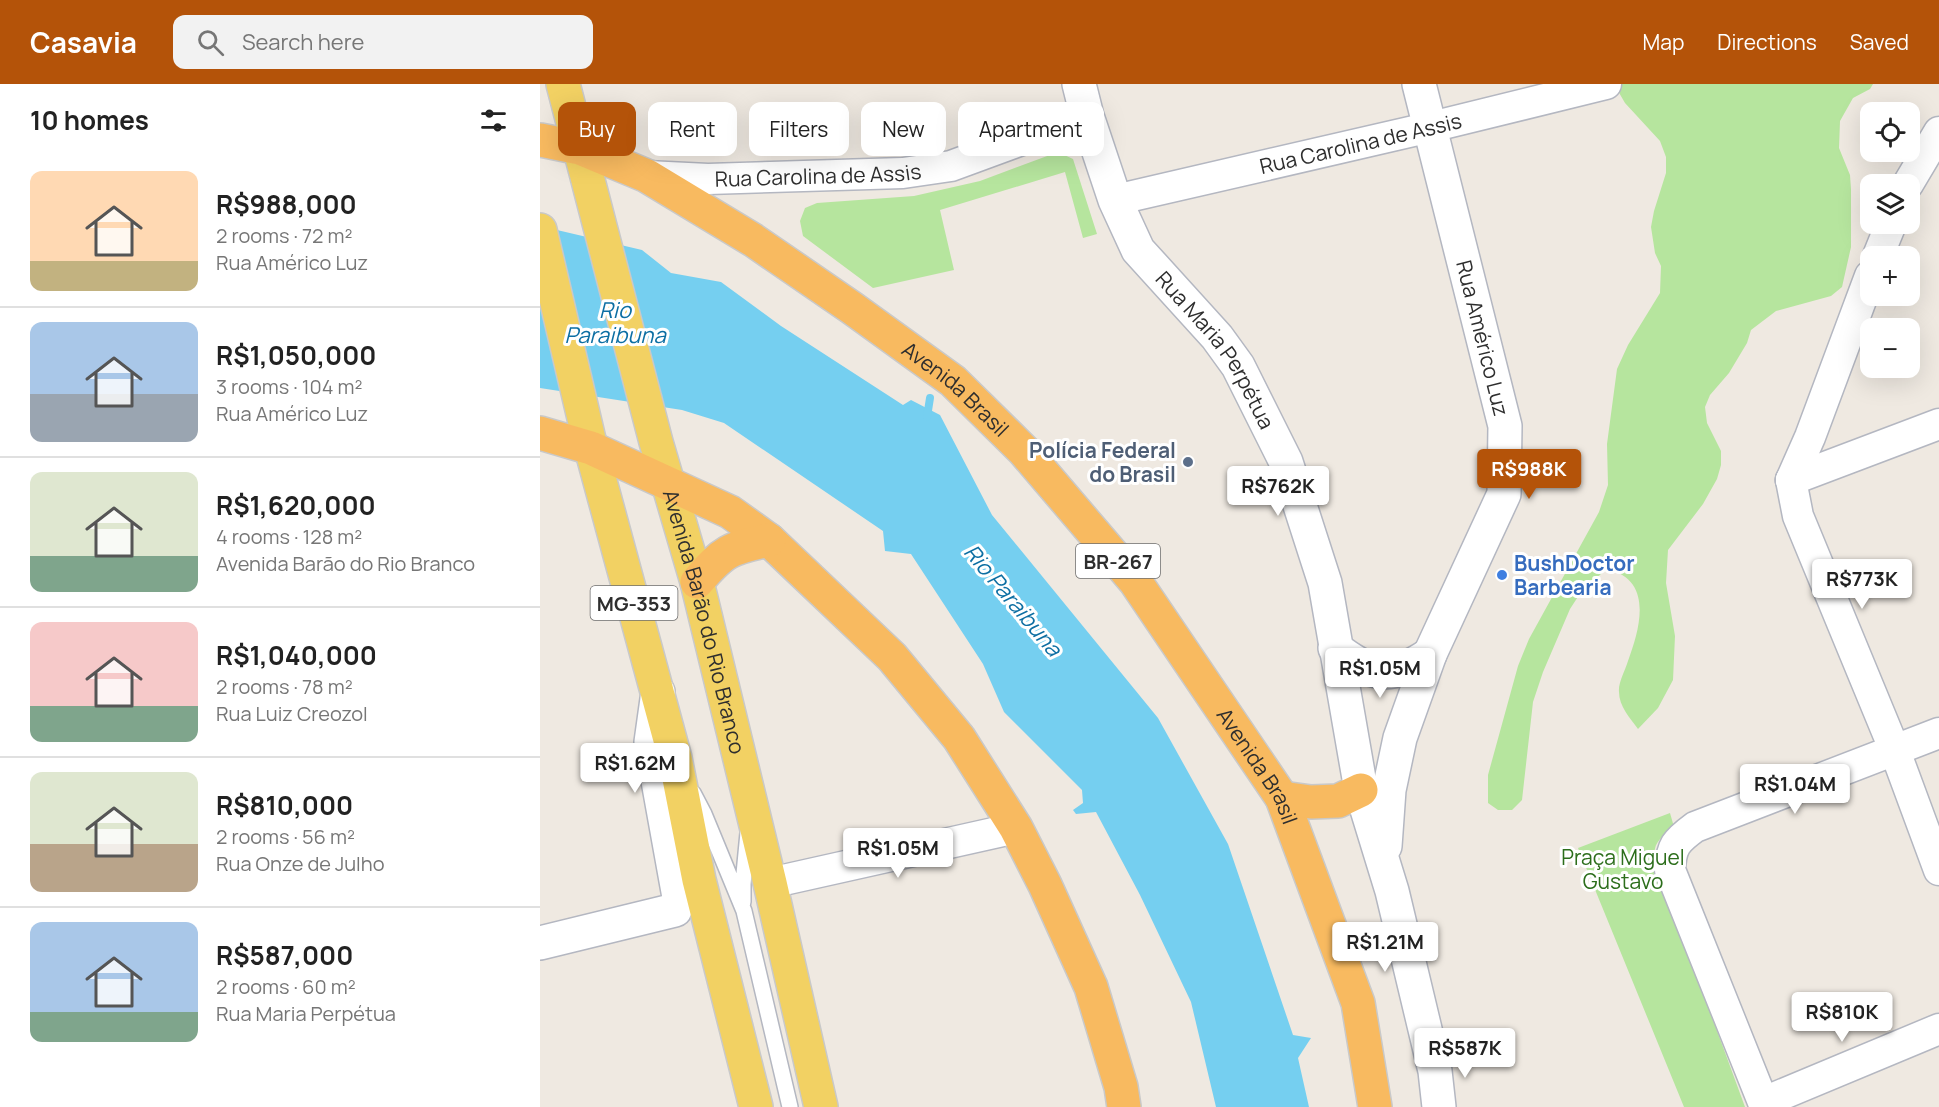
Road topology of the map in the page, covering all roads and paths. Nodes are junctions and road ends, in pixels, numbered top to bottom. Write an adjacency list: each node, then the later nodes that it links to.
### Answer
1 (562, 84): 5 (main road)
2 (1079, 84): 6 (street, Rua Maria Perpétua)
3 (1419, 84): 7 (street, Rua Américo Luz)
4 (1606, 84): 7 (street, Rua Carolina de Assis)
5 (567, 102)
6 (1084, 102)
7 (1431, 127): 17 (street, Rua Carolina de Assis); 28 (street, Rua Américo Luz)
8 (1939, 132): 15 (street)
9 (540, 140): 10 (highway, Avenida Brasil / BR-267)
10 (558, 144)
11 (582, 156): 24 (main road, Avenida Barão do Rio Branco)
12 (599, 156): 16 (highway, Avenida Brasil / BR-267)
13 (978, 156): 16 (street, Rua Carolina de Assis)
14 (1100, 156): 17 (street, Rua Maria Perpétua)
15 (1914, 174)
16 (647, 176): 36 (highway, Avenida Brasil / BR-267)
17 (1115, 200): 27 (street, Rua Maria Perpétua)
18 (540, 230): 22 (main road, Avenida Barão do Rio Branco / MG-353)
19 (1860, 303): 23 (street)
20 (1939, 424): 23 (street)
21 (540, 433): 22 (highway)
22 (591, 448): 24 (highway); 29 (main road, Avenida Barão do Rio Branco / MG-353)
23 (1791, 480): 33 (street)
24 (668, 483): 25 (highway); 26 (main road, Avenida Barão do Rio Branco)
25 (769, 540): 26 (highway); 38 (highway)
26 (697, 582): 37 (main road, Avenida Barão do Rio Branco)
27 (1335, 648): 28 (street); 31 (street, Rua Maria Perpétua)
28 (1430, 654): 32 (street, Rua Américo Luz)
29 (658, 692): 34 (main road, Avenida Barão do Rio Branco / MG-353); 43 (street)
30 (1939, 733): 33 (street)
31 (1352, 737): 32 (street); 35 (street, Rua Maria Perpétua)
32 (1400, 738): 39 (street, Rua Américo Luz)
33 (1895, 751): 40 (street); 46 (street)
34 (675, 758): 42 (lane, Avenida Barão do Rio Branco); 47 (main road, Avenida Barão do Rio Branco / MG-353)
35 (1361, 790): 36 (highway); 39 (street, Rua Maria Perpétua)
36 (1282, 798): 51 (highway, Avenida Brasil / BR-267)
37 (751, 803): 41 (main road, Avenida Barão do Rio Branco); 42 (lane, Avenida Barão do Rio Branco)
38 (1016, 828): 41 (street); 50 (highway)
39 (1383, 862): 45 (street, Rua Maria Perpétua)
40 (1939, 870)
41 (770, 883): 49 (main road, Avenida Barão do Rio Branco)
42 (744, 911): 48 (lane, Avenida Barão do Rio Branco)
43 (540, 943)
44 (1939, 1029): 46 (street)
45 (1435, 1071): 52 (street, Rua Maria Perpétua); 53 (street, Rua Maria Perpétua)
46 (1765, 1105)
47 (756, 1107)
48 (790, 1107)
49 (821, 1107)
50 (1124, 1107)
51 (1375, 1107)
52 (1439, 1107)
53 (1452, 1107)

